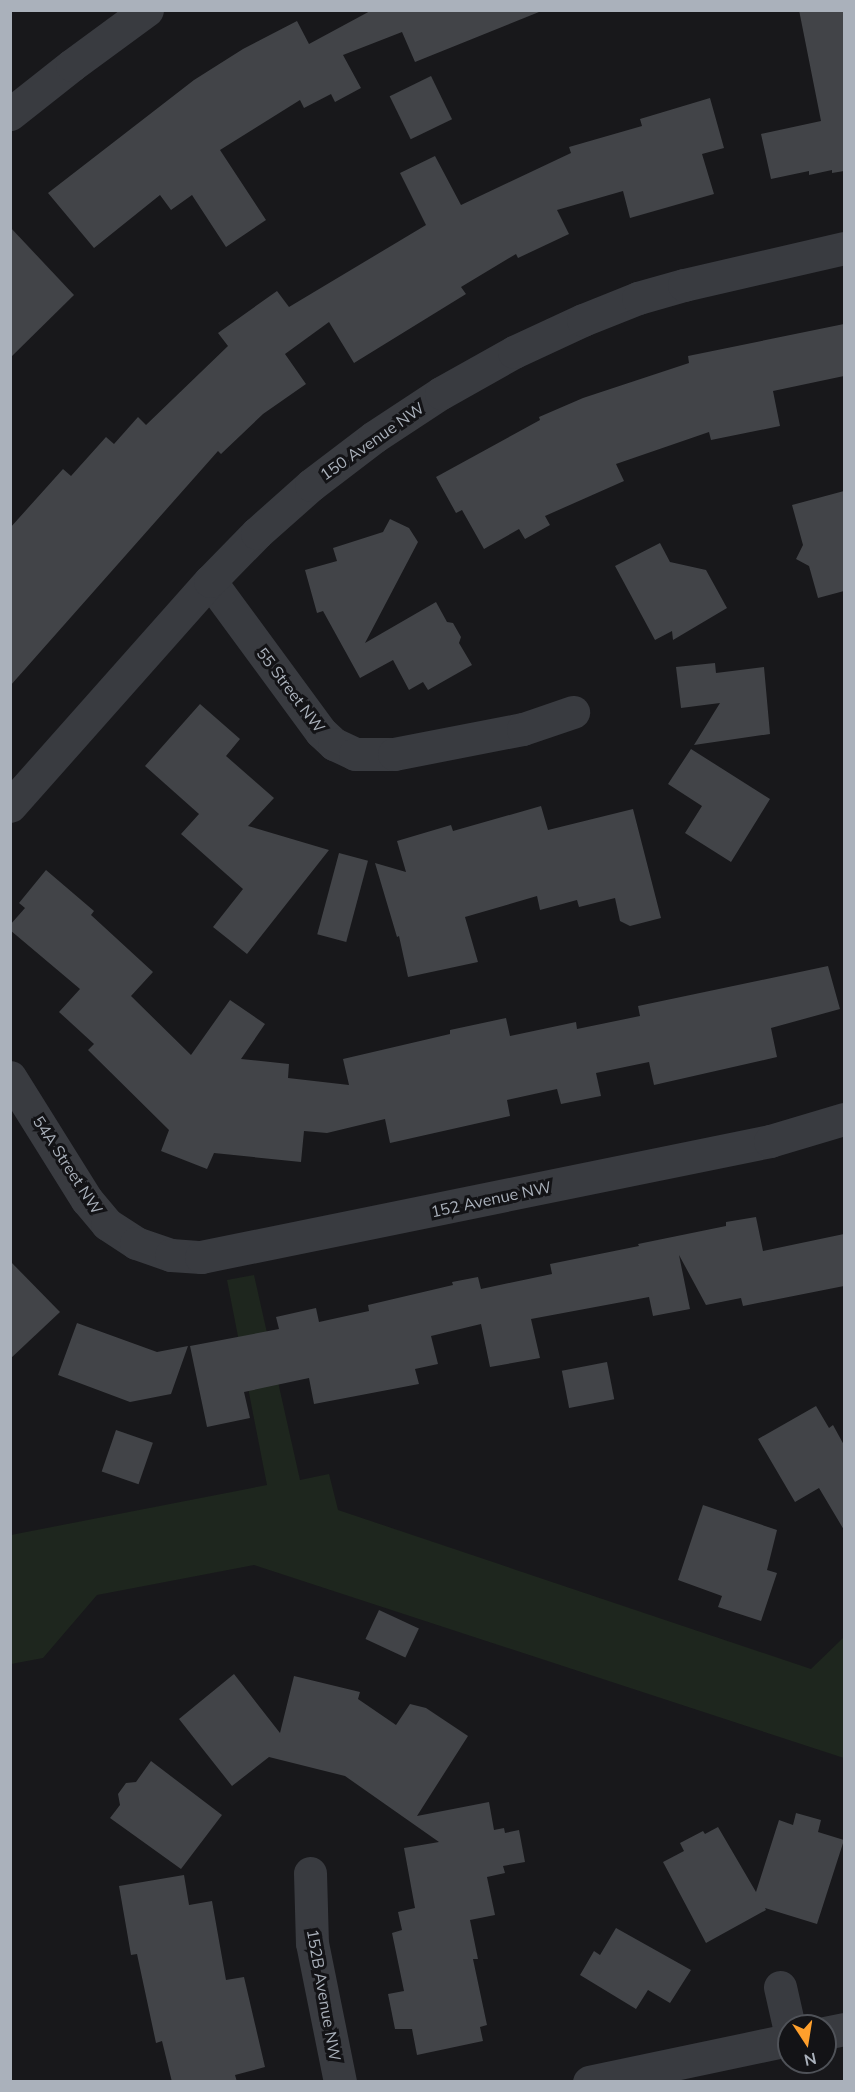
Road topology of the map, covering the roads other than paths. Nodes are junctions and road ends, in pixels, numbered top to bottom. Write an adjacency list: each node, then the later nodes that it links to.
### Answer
1 (146, 11): 2 (street)
2 (10, 114)
3 (844, 248): 4 (street, 150 Avenue NW)
4 (210, 581): 5 (street, 55 Street NW); 6 (street, 150 Avenue NW)
5 (573, 712)
6 (10, 806)
7 (10, 1077): 9 (street, 54A Street NW)
8 (844, 1119): 9 (street, 152 Avenue NW)
9 (136, 1243)
10 (310, 1873): 14 (street, 152B Avenue NW)
11 (780, 1987): 12 (street)
12 (786, 2014)
13 (777, 2043): 15 (street)
14 (340, 2082)
15 (590, 2082)

